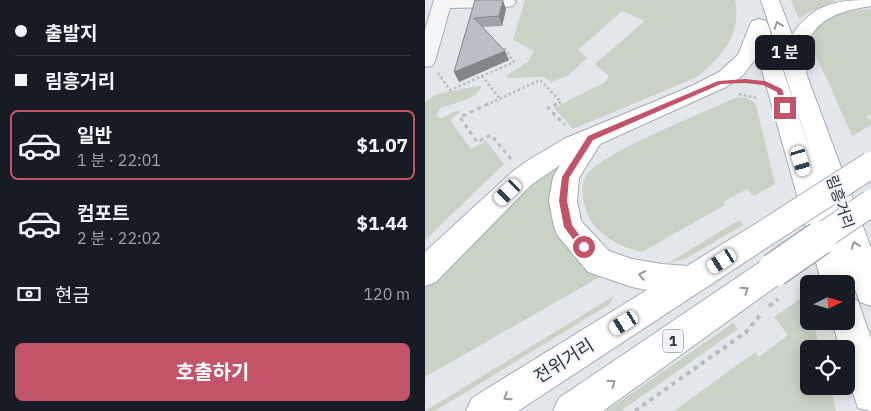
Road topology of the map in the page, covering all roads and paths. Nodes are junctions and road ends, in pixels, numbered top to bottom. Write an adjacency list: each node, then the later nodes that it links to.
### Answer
1 (752, 0): 6 (main road, 림흥거리)
2 (769, 0): 11 (main road, 림흥거리, one-way to 2)
3 (443, 1): 5 (street); 8 (street)
4 (871, 1): 11 (main road)
5 (507, 2)
6 (759, 26): 10 (main road); 11 (main road, 림흥거리)
7 (504, 48): 9 (path)
8 (425, 61): 9 (path)
9 (482, 76): 12 (path)
10 (728, 88): 11 (path); 11 (main road); 13 (main road)
11 (780, 90): 18 (main road, 림흥거리); 20 (main road, 림흥거리, one-way to 11)
12 (500, 99): 13 (path); 14 (path)
13 (579, 133): 17 (main road); 19 (main road, one-way to 13)
14 (516, 165)
15 (871, 166): 19 (main road, 전위거리, bridge)
16 (871, 203): 25 (main road, 1, one-way to 16, bridge)
17 (425, 272)
18 (835, 275)
19 (690, 281): 24 (main road, 전위거리, one-way to 24)
20 (871, 291)
21 (769, 306): 26 (path)
22 (851, 330): 23 (main road)
23 (871, 395)
24 (485, 411)
25 (572, 411)
26 (635, 411)

